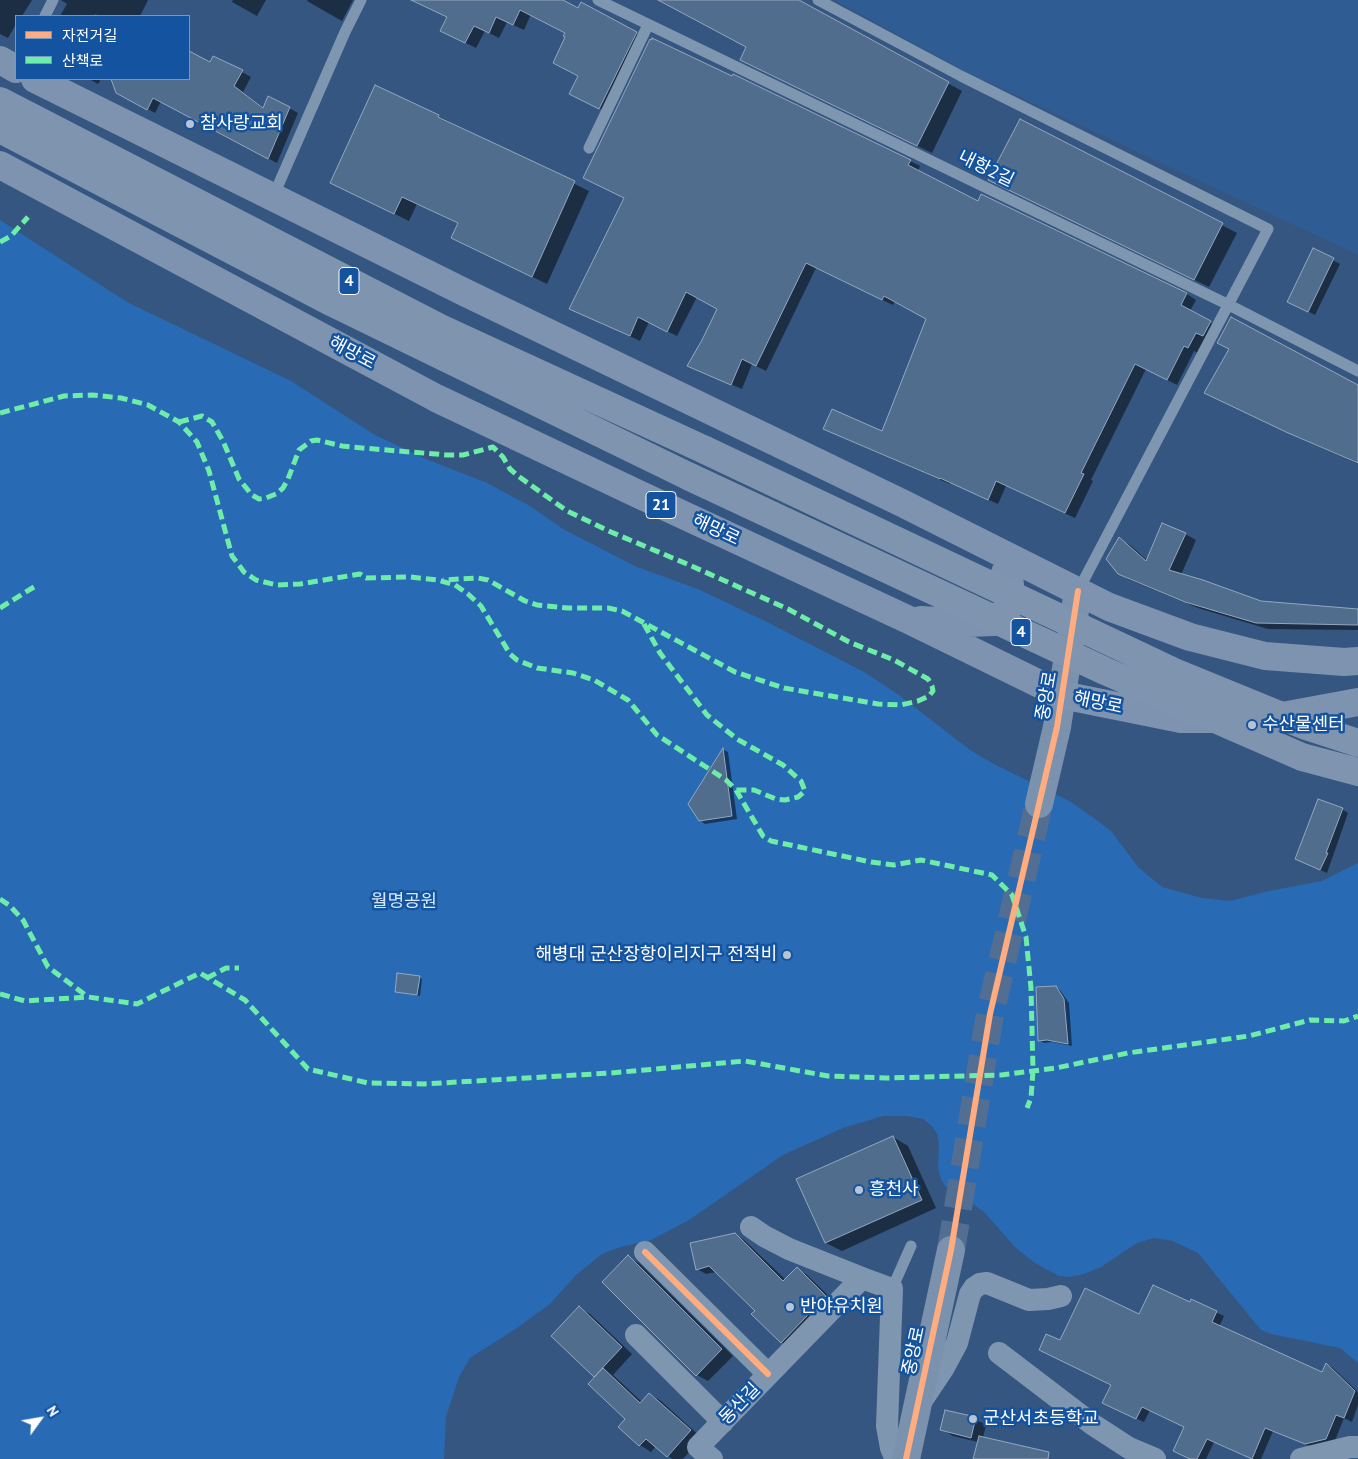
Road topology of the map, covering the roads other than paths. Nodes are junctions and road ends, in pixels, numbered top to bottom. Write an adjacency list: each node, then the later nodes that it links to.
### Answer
1 (53, 0): 5 (lane)
2 (362, 0): 14 (lane)
3 (598, 0): 6 (lane, 내항2길)
4 (818, 0): 15 (lane)
5 (46, 15)
6 (648, 25): 12 (lane); 15 (lane, 내항2길)
7 (0, 60): 8 (main road)
8 (15, 68)
9 (37, 80): 14 (main road)
10 (0, 100): 23 (highway, 4, bridge)
11 (0, 129): 24 (highway, 4, bridge)
12 (589, 148)
13 (0, 165): 19 (main road, 해망로 / 21)
14 (273, 197): 17 (main road)
15 (1229, 305): 16 (lane, 내항2길); 18 (lane)
16 (1358, 371)
17 (963, 533): 18 (main road); 19 (main road)
18 (1078, 591): 20 (main road); 21 (street, 중앙로)
19 (909, 620): 21 (main road, 해망로 / 21)
20 (1358, 661)
21 (1062, 695): 22 (main road, 해망로 / 21); 25 (street, 중앙로)
22 (1358, 702)
23 (1358, 743)
24 (1358, 772)
25 (1039, 804)
26 (751, 1227): 30 (street)
27 (911, 1246): 31 (lane)
28 (951, 1250): 36 (street, 중앙로)
29 (645, 1252): 35 (street)
30 (862, 1278): 31 (street); 35 (street, 동산길)
31 (892, 1289): 41 (street)
32 (1061, 1296): 36 (street)
33 (636, 1335): 37 (street)
34 (999, 1353): 43 (street)
35 (768, 1374): 37 (street, 동산길)
36 (917, 1407): 42 (street, 중앙로)
37 (722, 1422): 39 (street, 동산길)
38 (1358, 1447): 44 (street)
39 (699, 1455)
40 (1358, 1457): 45 (street)
41 (896, 1459)
42 (906, 1459)
43 (1155, 1459)
44 (1301, 1459)
45 (1349, 1459)

